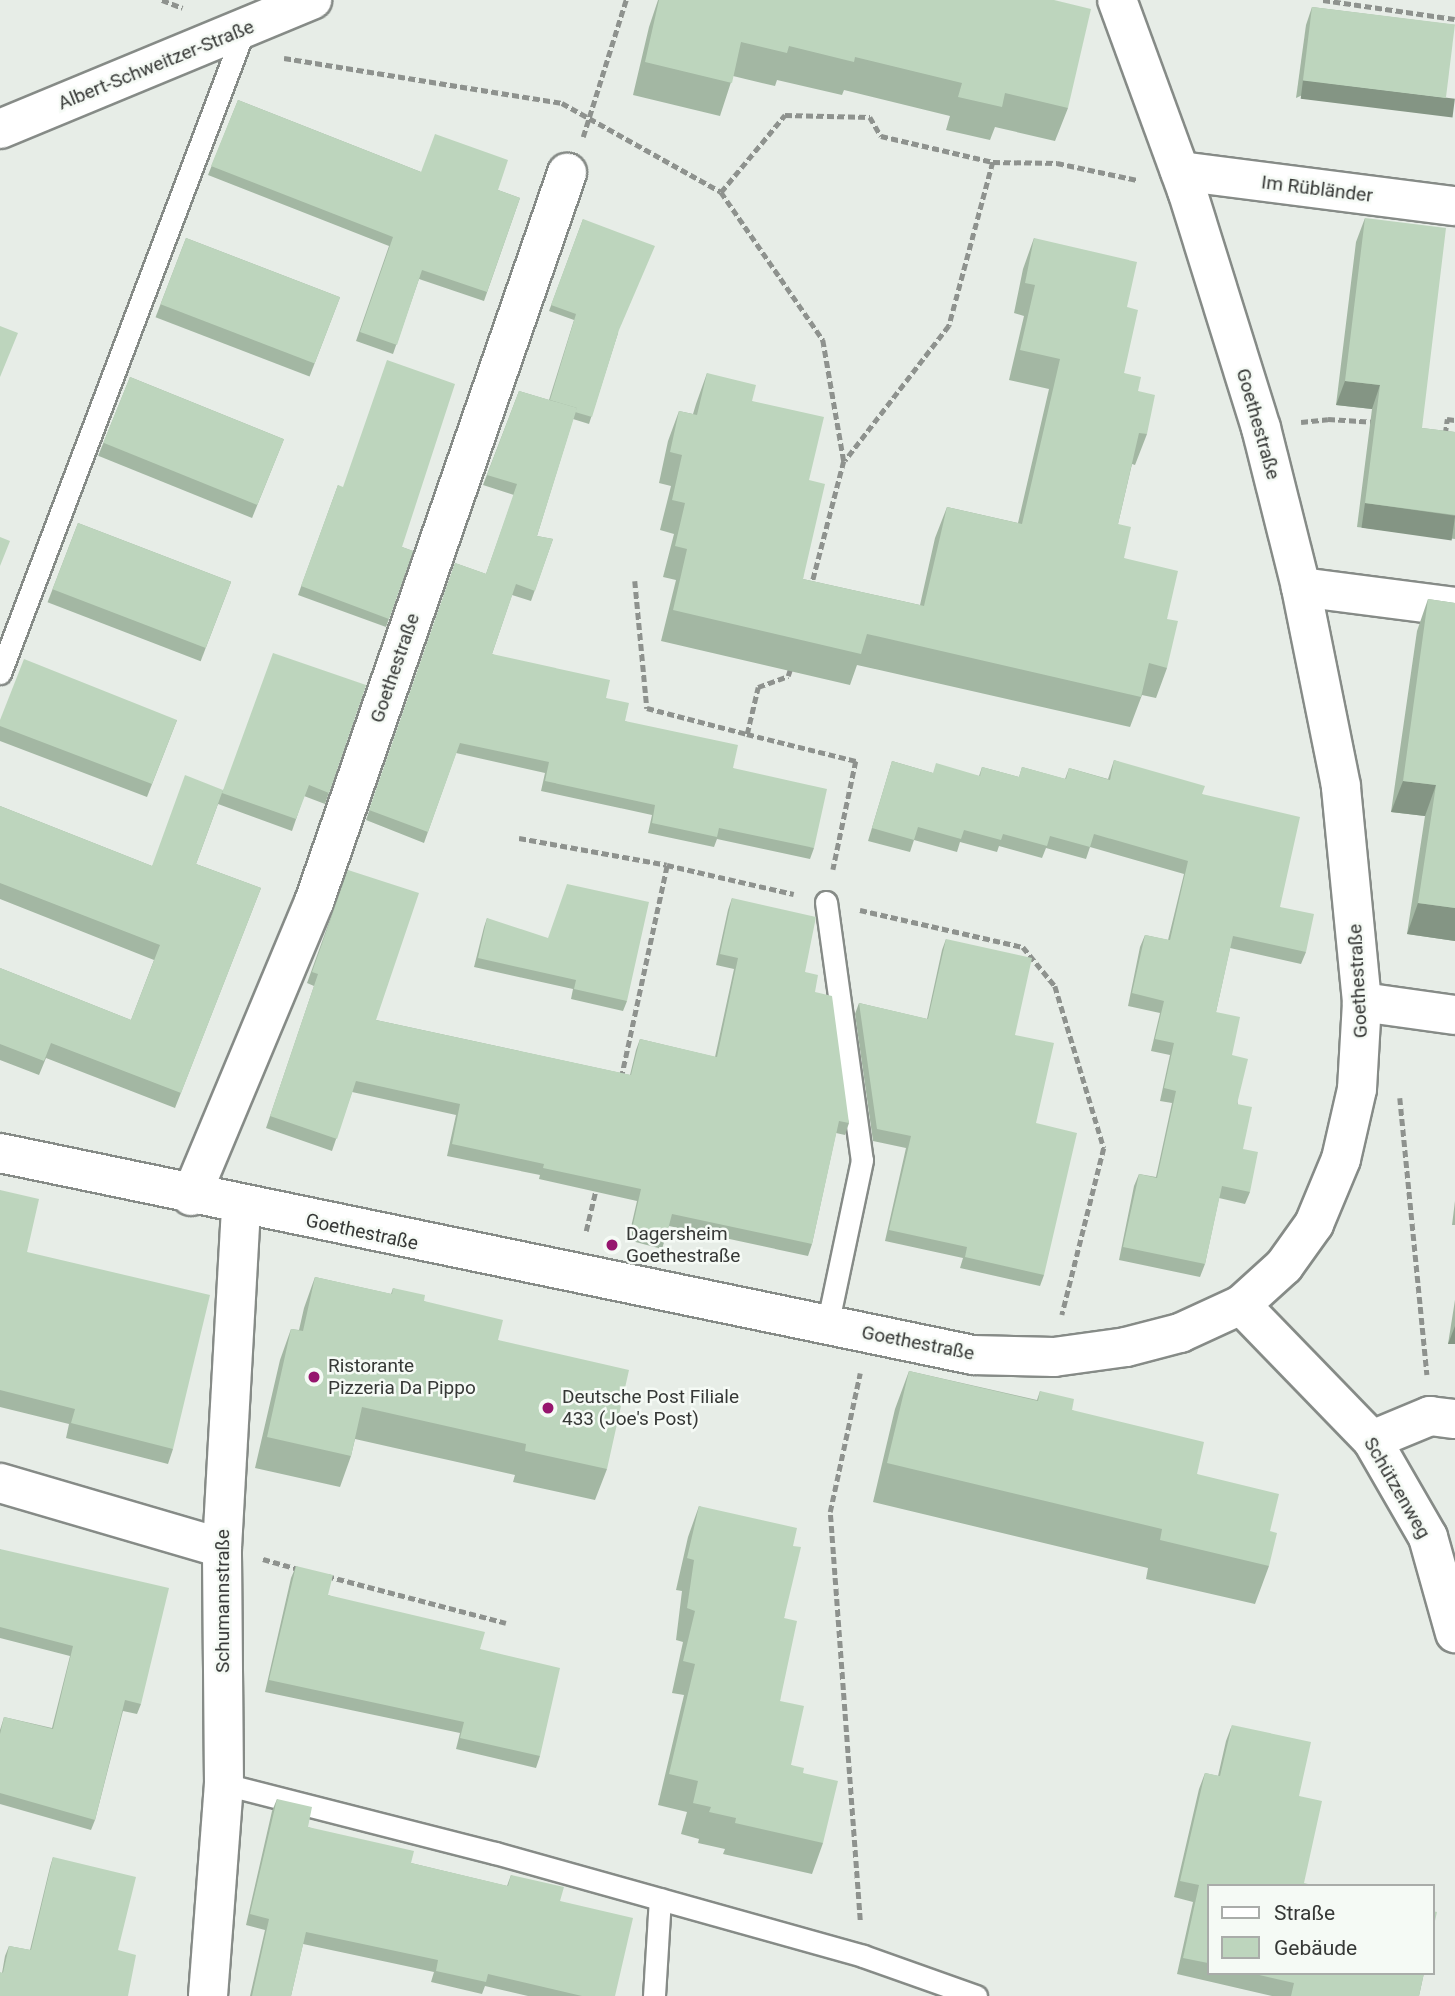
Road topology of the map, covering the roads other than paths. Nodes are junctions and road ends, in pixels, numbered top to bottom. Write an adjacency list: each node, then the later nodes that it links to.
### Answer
1 (312, 0): 3 (street, Albert-Schweitzer-Straße)
2 (1118, 0): 6 (street, Goethestraße)
3 (244, 30): 4 (street, Albert-Schweitzer-Straße); 10 (lane)
4 (0, 129)
5 (567, 173): 15 (street, Goethestraße)
6 (1183, 181): 7 (street, Im Rübländer); 8 (street, Goethestraße)
7 (1455, 206)
8 (1301, 587): 9 (street); 12 (street, Goethestraße)
9 (1455, 607)
10 (0, 673)
11 (826, 902): 18 (lane)
12 (1362, 1002): 13 (street); 17 (street, Goethestraße)
13 (1455, 1014)
14 (0, 1153): 15 (street, Goethestraße)
15 (191, 1196): 16 (street, Goethestraße)
16 (241, 1207): 18 (street, Goethestraße); 22 (street, Schumannstraße)
17 (1241, 1305): 18 (street, Goethestraße); 20 (street, Schützenweg)
18 (827, 1326)
19 (1443, 1417): 20 (street)
20 (1372, 1440): 23 (street, Schützenweg)
21 (0, 1483): 22 (street)
22 (222, 1548): 24 (street, Schumannstraße)
23 (1455, 1633)
24 (224, 1784): 25 (lane); 26 (street, Schumannstraße)
25 (660, 1899): 27 (lane); 28 (lane)
26 (208, 1996)
27 (654, 1996)
28 (976, 1996)

